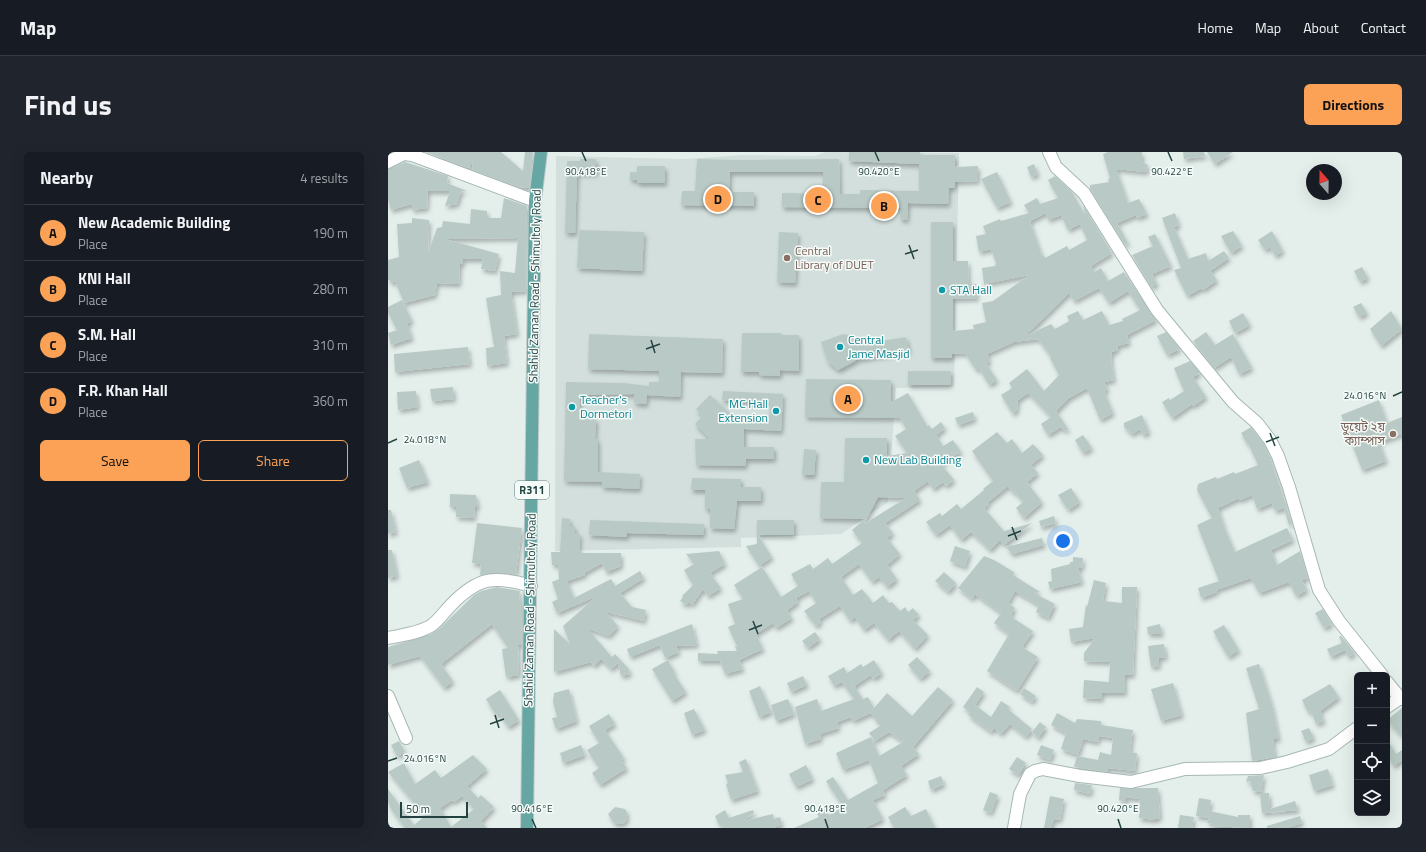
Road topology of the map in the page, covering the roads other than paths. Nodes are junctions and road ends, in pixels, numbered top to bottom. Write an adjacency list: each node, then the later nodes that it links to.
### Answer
1 (542, 152): 4 (main road, Shahid Zaman Road - Shimultoly Road / R311)
2 (1049, 152): 7 (street)
3 (388, 162): 4 (street)
4 (535, 201): 5 (main road, Shahid Zaman Road - Shimultoly Road / R311)
5 (530, 586): 6 (street); 14 (main road, Shahid Zaman Road - Shimultoly Road / R311)
6 (388, 638)
7 (1380, 672)
8 (1390, 685): 10 (street)
9 (388, 696): 13 (street)
10 (1401, 698): 11 (street)
11 (1390, 705)
12 (1354, 730): 15 (street)
13 (406, 738)
14 (527, 828)
15 (1014, 828)

